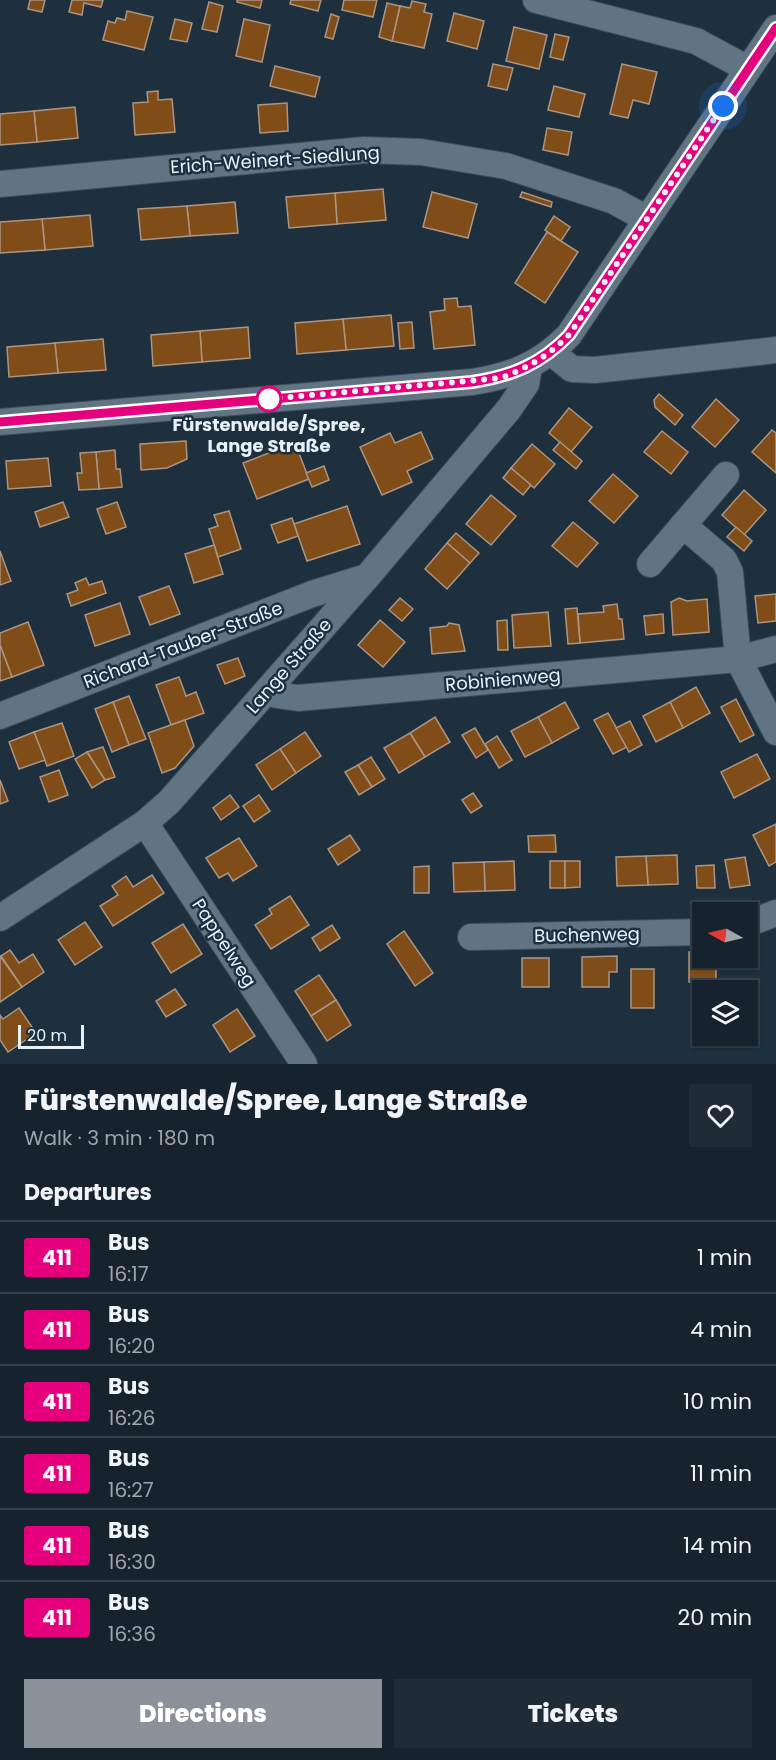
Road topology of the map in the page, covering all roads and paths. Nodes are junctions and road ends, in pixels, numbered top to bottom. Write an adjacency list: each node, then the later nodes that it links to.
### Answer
1 (536, 0): 3 (street)
2 (776, 28): 3 (street)
3 (748, 69): 5 (street)
4 (0, 184): 5 (street, Erich-Weinert-Siedlung)
5 (647, 219): 7 (street)
6 (776, 350): 7 (street)
7 (552, 353): 8 (street)
8 (529, 367): 9 (street); 13 (street, Lange Straße)
9 (0, 422)
10 (726, 475): 11 (street)
11 (683, 525): 12 (street); 15 (street)
12 (650, 564)
13 (367, 577): 16 (street, Lange Straße); 17 (street, Richard-Tauber-Straße)
14 (776, 648): 15 (street, Robinienweg)
15 (738, 659): 16 (street, Robinienweg); 18 (street)
16 (270, 688): 19 (street, Lange Straße)
17 (0, 716)
18 (776, 732)
19 (145, 823): 21 (street, Lange Straße); 25 (street, Pappelweg)
20 (776, 913): 22 (street)
21 (0, 918)
22 (758, 920)
23 (692, 932): 24 (street, Buchenweg)
24 (471, 937)
25 (304, 1064)

